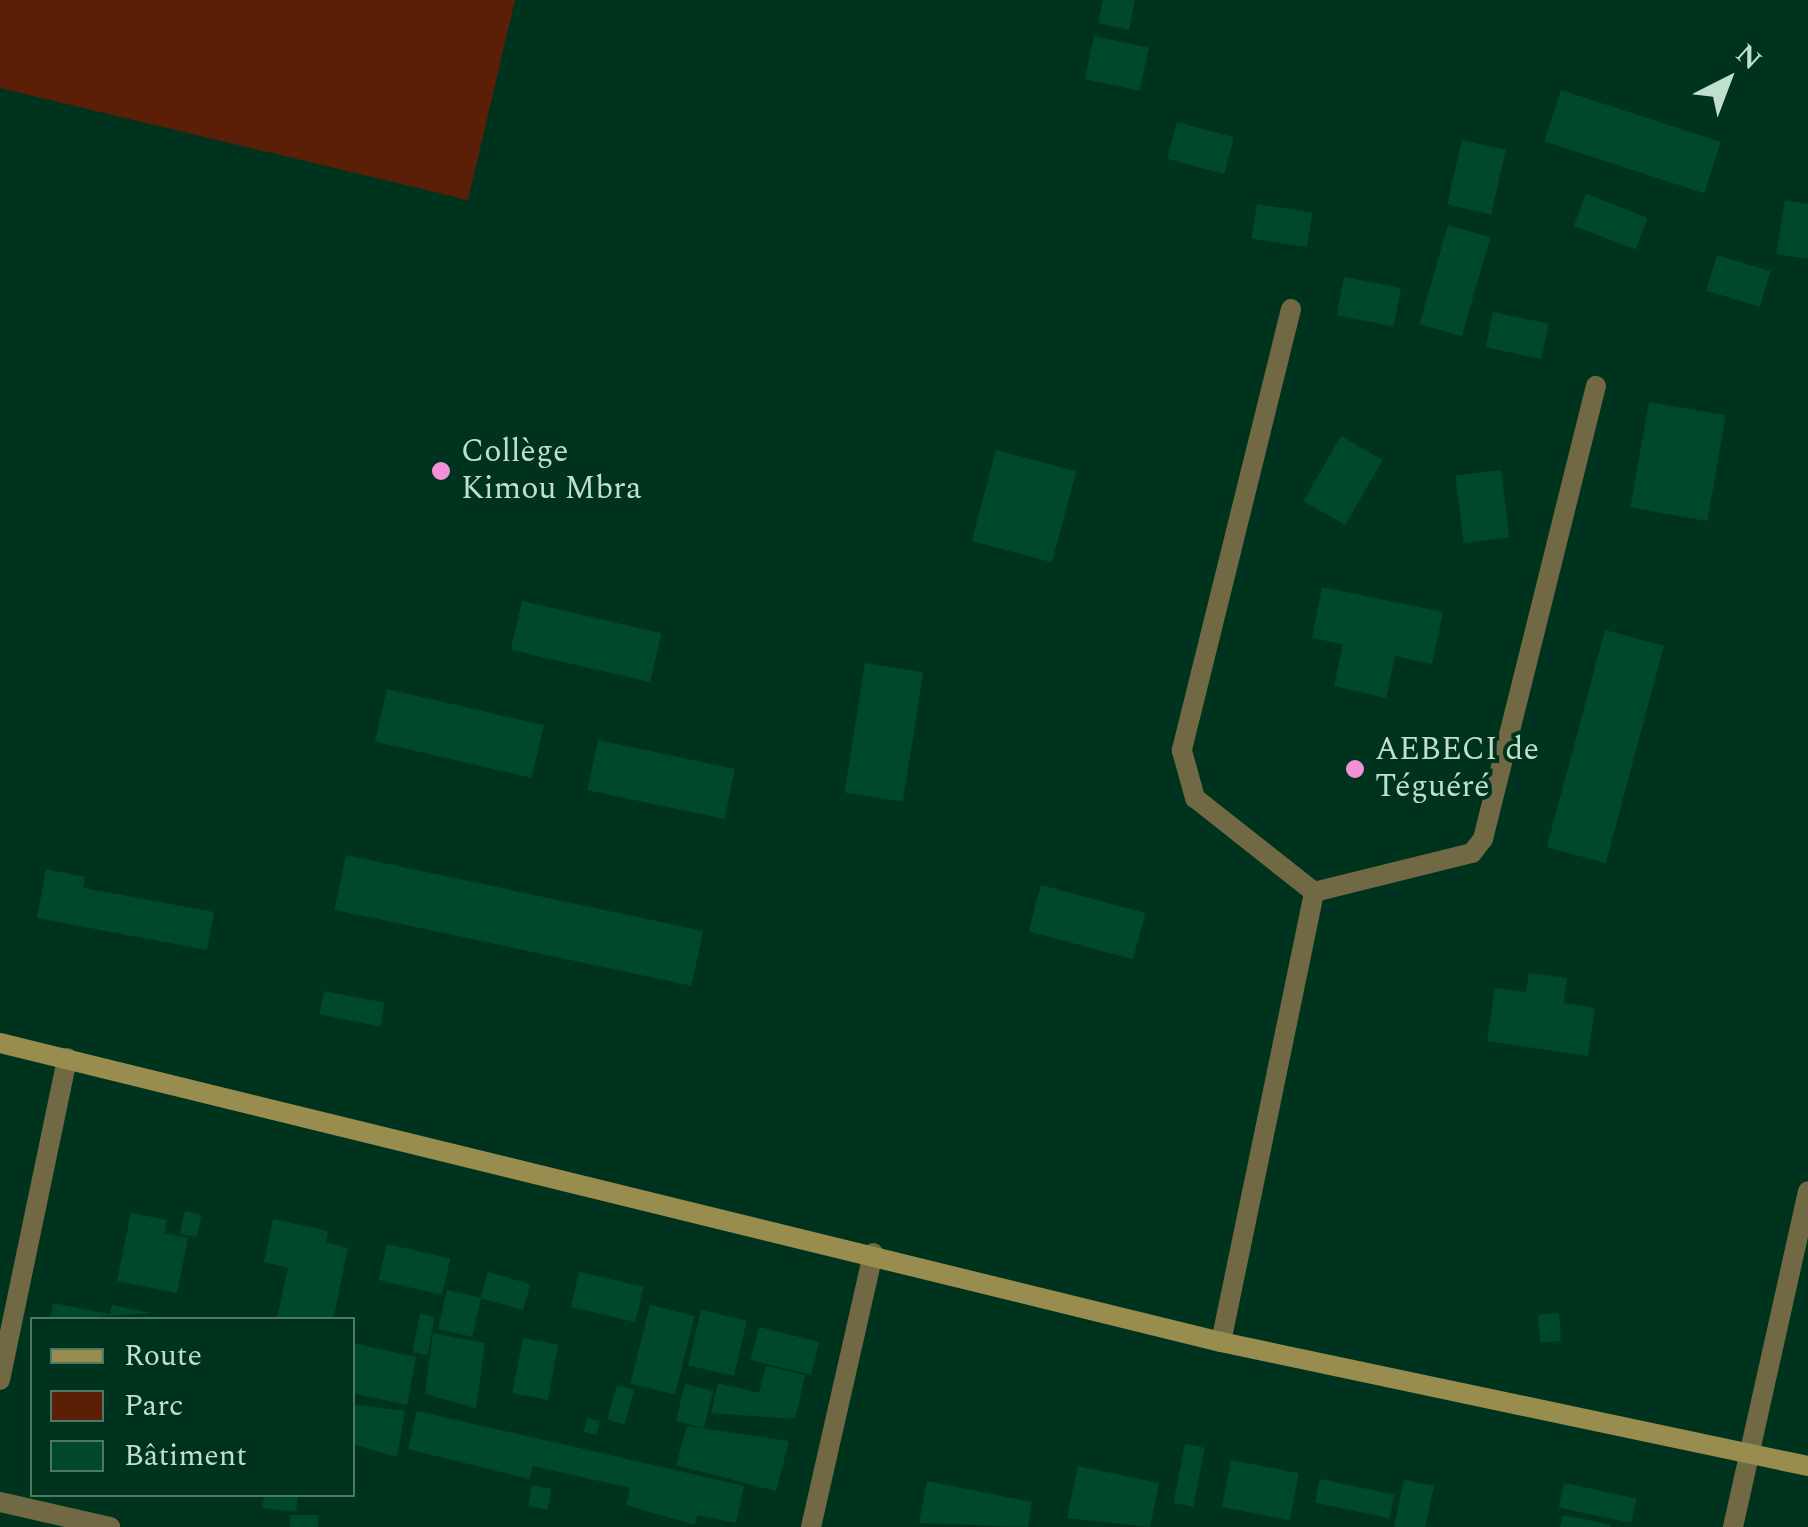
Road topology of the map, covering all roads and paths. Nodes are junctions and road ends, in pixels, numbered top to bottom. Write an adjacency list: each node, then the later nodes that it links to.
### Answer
1 (1291, 309): 3 (street)
2 (1596, 386): 3 (street)
3 (1314, 892): 8 (street)
4 (0, 1043): 5 (street)
5 (67, 1058): 7 (street); 9 (street)
6 (1808, 1191): 10 (street)
7 (873, 1253): 8 (street); 14 (street)
8 (1221, 1342): 10 (street)
9 (0, 1380)
10 (1750, 1453): 11 (street); 15 (street)
11 (1808, 1466)
12 (0, 1502): 13 (street)
13 (110, 1527)
14 (811, 1527)
15 (1733, 1527)

